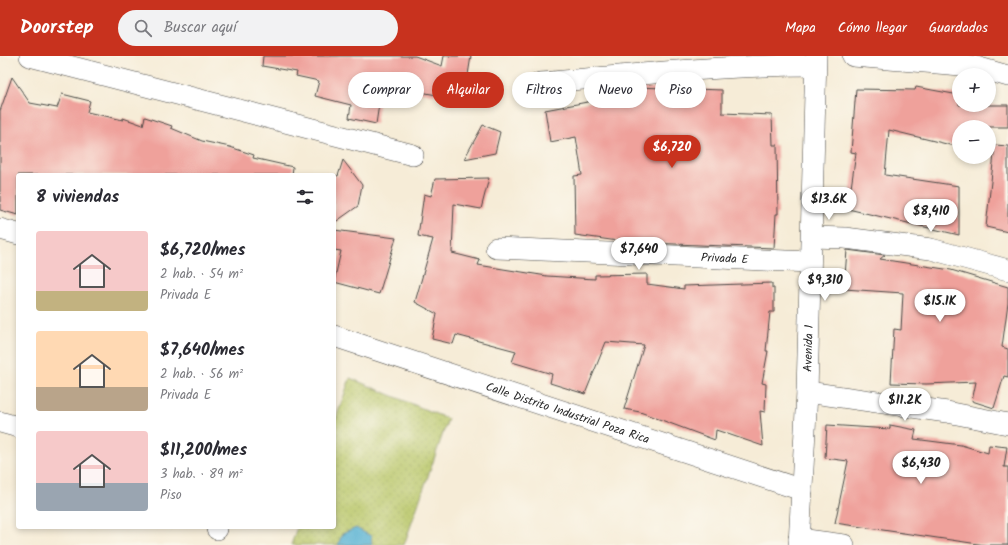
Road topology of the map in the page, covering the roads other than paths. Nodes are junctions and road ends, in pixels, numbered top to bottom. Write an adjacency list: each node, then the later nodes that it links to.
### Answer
1 (30, 56): 6 (street)
2 (853, 56): 4 (street)
3 (815, 60): 5 (street); 9 (street, Avenida 1)
4 (1008, 76)
5 (576, 81)
6 (413, 155)
7 (0, 228): 8 (street)
8 (16, 233)
9 (812, 237): 11 (street, Avenida 1); 12 (street)
10 (496, 248): 11 (street, Privada E)
11 (810, 262): 14 (street, Avenida 1)
12 (1008, 270)
13 (336, 337): 18 (street, Calle Distrito Industrial Poza Rica)
14 (807, 392): 16 (street); 18 (street, Avenida 1)
15 (0, 422): 17 (street)
16 (1008, 424)
17 (16, 426)
18 (802, 490): 19 (street, Avenida 1)
19 (799, 542): 20 (street)
20 (844, 545)

